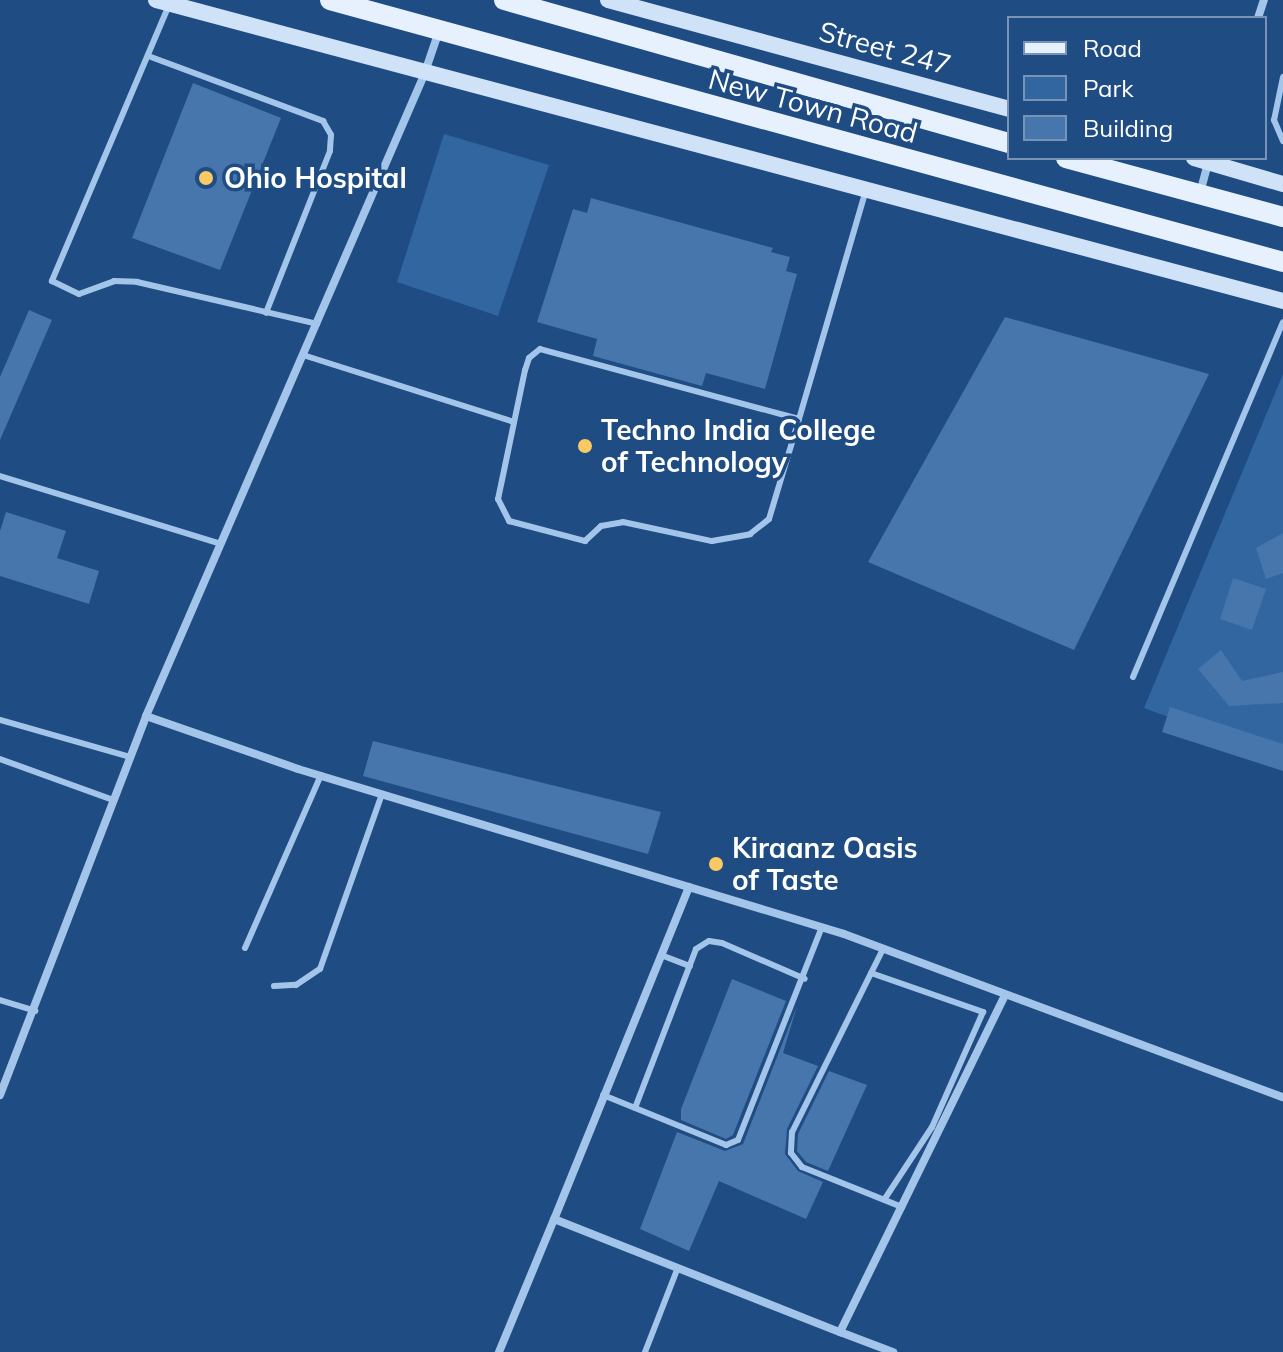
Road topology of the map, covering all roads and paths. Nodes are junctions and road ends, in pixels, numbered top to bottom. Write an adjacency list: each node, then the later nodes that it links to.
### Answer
1 (330, 0): 5 (main road, New Town Road)
2 (504, 0): 11 (main road)
3 (608, 0): 9 (street, Street 247)
4 (165, 1): 6 (lane); 7 (street)
5 (439, 31): 7 (street); 18 (main road, New Town Road)
6 (151, 57): 20 (lane); 20 (lane)
7 (424, 75): 15 (street); 22 (street)
8 (1283, 77): 10 (lane)
9 (1007, 108)
10 (1283, 141)
11 (1007, 142)
12 (1073, 160): 16 (main road)
13 (1204, 160): 14 (street); 16 (street)
14 (1283, 184)
15 (865, 193): 19 (street); 24 (lane)
16 (1200, 194): 17 (main road)
17 (1283, 217)
18 (1283, 262)
19 (1283, 301)
20 (266, 313): 22 (lane)
21 (1283, 322): 28 (lane)
22 (317, 324): 23 (street)
23 (303, 355): 25 (lane); 27 (street)
24 (799, 419): 25 (lane); 25 (lane)
25 (514, 422)
26 (0, 476): 27 (lane)
27 (221, 544): 29 (street)
28 (1133, 677)
29 (146, 716): 31 (street); 33 (street)
30 (0, 720): 31 (lane)
31 (130, 757): 35 (street)
32 (0, 759): 35 (lane)
33 (321, 775): 34 (street); 38 (lane)
34 (382, 794): 36 (street); 44 (lane)
35 (113, 800): 47 (street)
36 (689, 887): 37 (street); 40 (street)
37 (822, 927): 39 (street); 43 (lane)
38 (245, 948)
39 (883, 949): 42 (lane); 45 (street)
40 (661, 955): 41 (lane); 49 (street)
41 (690, 966): 43 (lane); 51 (lane)
42 (871, 973): 52 (lane); 52 (lane)
43 (805, 979): 51 (lane)
44 (274, 986)
45 (1004, 997): 50 (street); 53 (street)
46 (0, 1000): 47 (lane)
47 (35, 1011): 48 (street)
48 (0, 1095)
49 (603, 1095): 51 (lane); 54 (street)
50 (1283, 1097)
51 (635, 1108)
52 (884, 1200): 53 (lane)
53 (902, 1207): 56 (street)
54 (554, 1219): 55 (street); 57 (street)
55 (677, 1270): 56 (street); 58 (lane)
56 (840, 1332): 59 (street)
57 (499, 1352)
58 (645, 1352)
59 (893, 1352)

